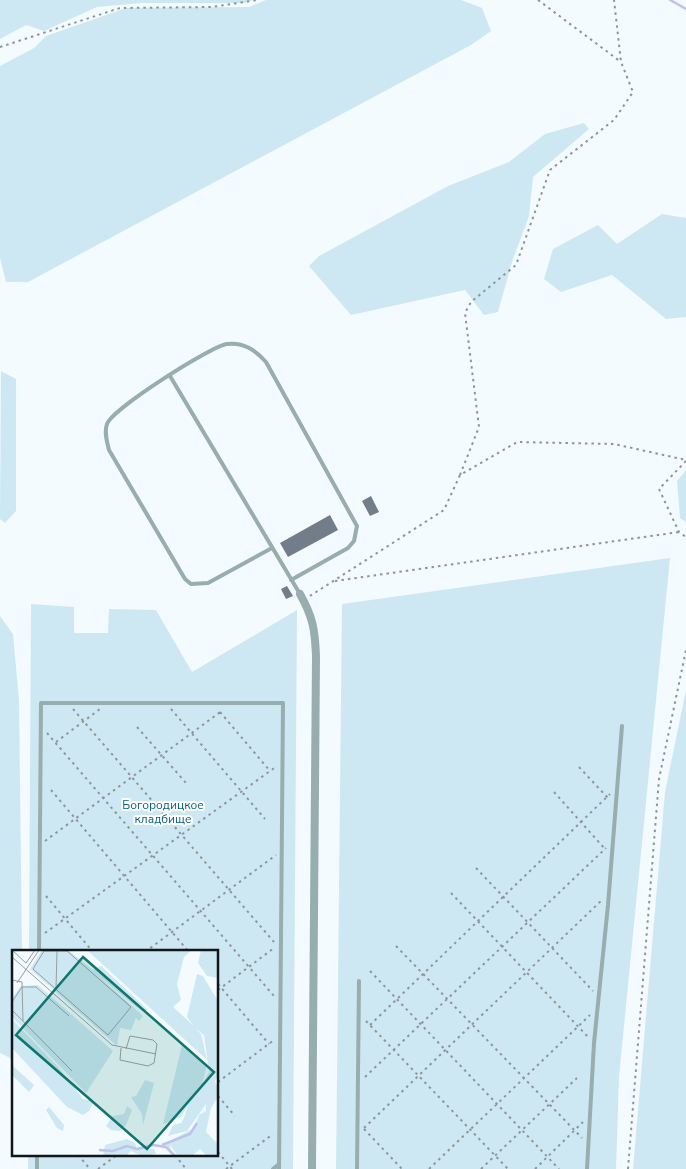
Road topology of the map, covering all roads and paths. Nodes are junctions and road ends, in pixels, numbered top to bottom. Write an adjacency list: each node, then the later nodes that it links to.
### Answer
1 (257, 0): 4 (path)
2 (538, 0): 5 (path)
3 (614, 0): 5 (path)
4 (0, 47)
5 (621, 62): 8 (path)
6 (170, 376): 11 (lane); 11 (lane); 12 (lane)
7 (686, 460): 8 (path); 9 (path)
8 (460, 475): 13 (path)
9 (679, 532): 10 (path); 13 (path)
10 (686, 537)
11 (272, 548): 12 (lane)
12 (291, 580): 14 (lane)
13 (334, 581): 14 (path)
14 (302, 597): 123 (street)
15 (686, 650): 132 (path)
16 (68, 703): 17 (lane); 21 (path); 22 (lane)
17 (108, 703): 18 (lane); 21 (path)
18 (232, 703): 20 (path); 28 (lane)
19 (167, 705): 25 (path)
20 (220, 712): 25 (path); 30 (path)
21 (84, 721): 26 (path); 31 (path)
22 (40, 726): 26 (path); 45 (lane)
23 (622, 726): 33 (lane)
24 (137, 727): 27 (path)
25 (191, 733): 27 (path); 35 (path)
26 (55, 742): 37 (path)
27 (162, 755): 31 (path); 32 (path)
28 (283, 761): 30 (path); 47 (lane)
29 (579, 767): 38 (path)
30 (270, 771): 35 (path)
31 (132, 777): 37 (path); 43 (path)
32 (186, 783)
33 (618, 788): 38 (path); 39 (lane)
34 (51, 790): 40 (path)
35 (241, 792): 41 (path); 43 (path)
36 (554, 792): 42 (path)
37 (103, 798): 40 (path); 48 (path)
38 (607, 798): 39 (path); 42 (path)
39 (616, 807): 44 (lane)
40 (75, 819): 45 (path); 50 (path)
41 (265, 819)
42 (581, 822): 46 (path); 54 (path)
43 (182, 835): 48 (path); 51 (path)
44 (613, 841): 46 (path); 76 (lane)
45 (40, 845): 61 (lane)
46 (605, 849): 59 (path)
47 (282, 851): 51 (path); 85 (lane)
48 (153, 856): 50 (path); 56 (path)
49 (476, 868): 54 (path)
50 (124, 876): 57 (path); 60 (path)
51 (229, 890): 56 (path); 69 (path)
52 (41, 891): 57 (path)
53 (450, 893): 58 (path)
54 (503, 897): 58 (path); 59 (path)
55 (603, 899): 64 (path)
56 (200, 911): 60 (path); 69 (path)
57 (65, 919): 61 (path); 66 (path)
58 (478, 922): 63 (path); 72 (path)
59 (528, 923): 63 (path); 64 (path)
60 (172, 932): 67 (path); 68 (path)
61 (39, 938): 65 (lane)
62 (396, 946): 72 (path)
63 (502, 947): 71 (path); 78 (path)
64 (552, 948): 71 (path); 76 (path)
65 (39, 950)
66 (91, 950)
67 (148, 950)
68 (187, 950)
69 (249, 967): 74 (path); 75 (path)
70 (370, 971): 77 (path)
71 (526, 972): 82 (path); 84 (path)
72 (423, 974): 77 (path); 78 (path)
73 (359, 981): 80 (lane)
74 (219, 989): 86 (path)
75 (274, 996)
76 (598, 996): 79 (lane)
77 (397, 999): 81 (path); 83 (path)
78 (448, 999): 81 (path); 82 (path)
79 (597, 1009): 84 (path); 87 (lane)
80 (359, 1014): 83 (path); 100 (lane)
81 (421, 1024): 88 (path); 89 (path)
82 (472, 1024): 89 (path); 92 (path)
83 (370, 1025): 88 (path)
84 (578, 1027): 87 (path); 92 (path)
85 (280, 1036): 86 (path); 102 (lane)
86 (269, 1044): 94 (path)
87 (594, 1044): 99 (lane)
88 (394, 1050): 90 (path); 91 (path)
89 (445, 1050): 90 (path); 96 (path)
90 (418, 1076): 101 (path); 103 (path)
91 (365, 1077)
92 (524, 1078): 96 (path); 97 (path)
93 (577, 1078): 97 (path)
94 (219, 1081)
95 (219, 1097): 98 (path)
96 (497, 1104): 103 (path); 104 (path)
97 (549, 1104): 104 (path); 105 (path)
98 (234, 1116)
99 (589, 1116): 105 (path); 106 (lane)
100 (358, 1122): 101 (path); 124 (lane)
101 (364, 1129): 125 (path)
102 (279, 1130): 114 (path); 115 (lane)
103 (470, 1130): 112 (path); 126 (path)
104 (522, 1130): 112 (path); 113 (path)
105 (574, 1130): 106 (path); 113 (path)
106 (589, 1145): 131 (lane)
107 (219, 1153): 114 (path)
108 (37, 1156): 116 (lane)
109 (79, 1156): 117 (path)
110 (116, 1156): 118 (path)
111 (176, 1156): 119 (path)
112 (495, 1156): 127 (path); 128 (path)
113 (548, 1157): 129 (path); 130 (path)
114 (230, 1166): 120 (path); 121 (path)
115 (279, 1166): 122 (lane)
116 (37, 1169)
117 (90, 1169)
118 (98, 1169)
119 (186, 1169)
120 (226, 1169)
121 (232, 1169)
122 (273, 1169)
123 (312, 1169)
124 (357, 1169)
125 (402, 1169)
126 (429, 1169)
127 (482, 1169)
128 (508, 1169)
129 (535, 1169)
130 (559, 1169)
131 (587, 1169)
132 (628, 1169)

